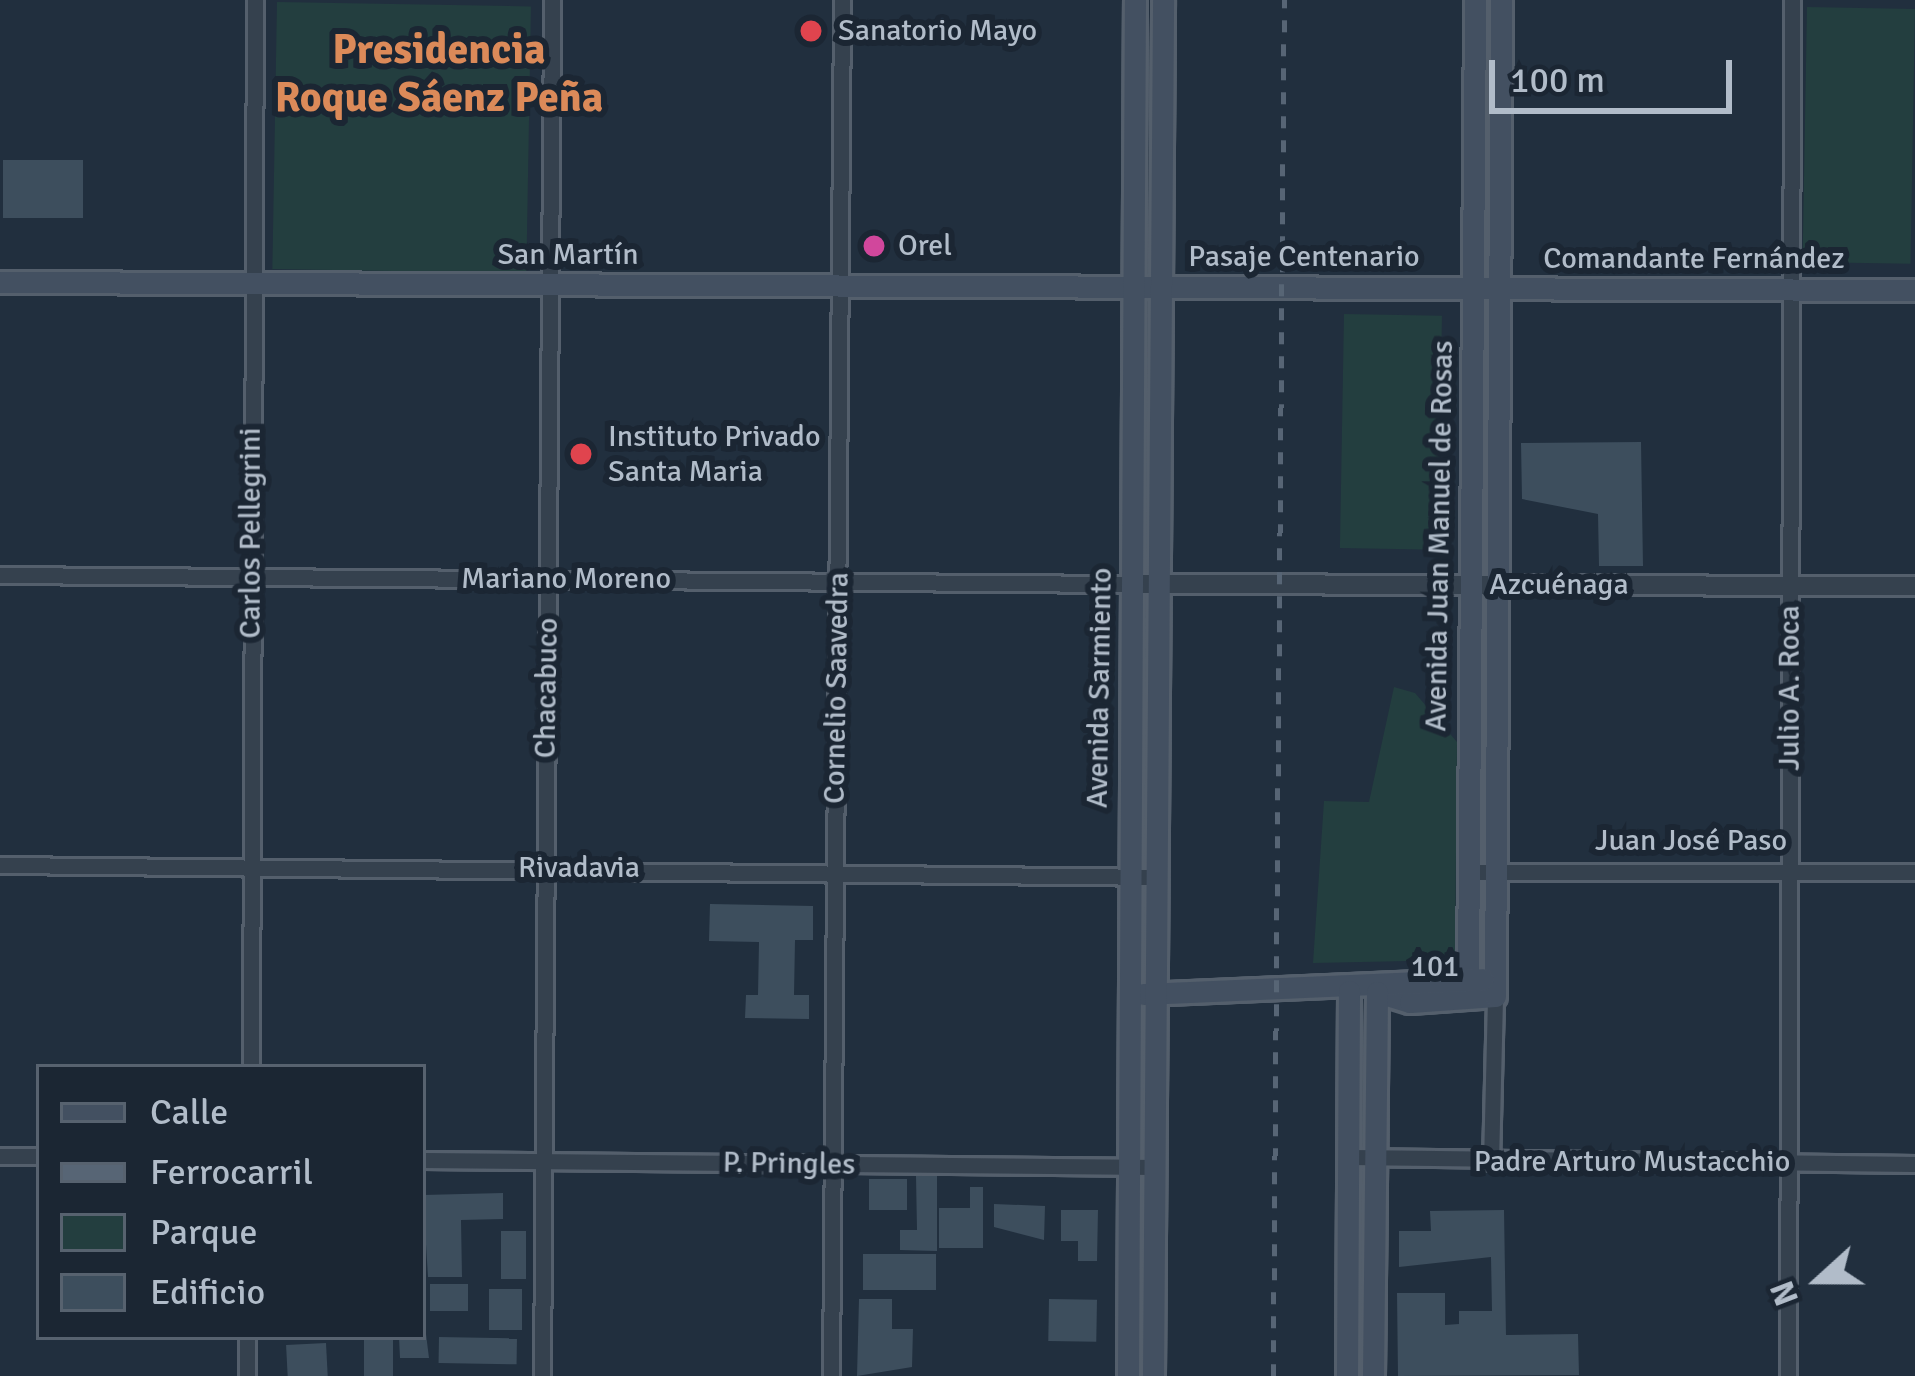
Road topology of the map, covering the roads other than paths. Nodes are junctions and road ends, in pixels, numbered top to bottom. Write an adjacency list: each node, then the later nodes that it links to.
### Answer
1 (255, 0): 10 (street, Carlos Pellegrini)
2 (552, 0): 11 (street, Chacabuco)
3 (842, 0): 12 (street, Cornelio Saavedra)
4 (1135, 0): 13 (main road, Avenida Sarmiento)
5 (1163, 0): 14 (main road, Avenida Sarmiento)
6 (1475, 0): 15 (main road, Avenida Juan Manuel de Rosas)
7 (1502, 0): 16 (main road, Avenida Juan Manuel de Rosas)
8 (1792, 0): 17 (street, Julio A. Roca)
9 (0, 282): 10 (main road, San Martín)
10 (252, 284): 11 (main road, San Martín); 20 (street, Carlos Pellegrini)
11 (548, 284): 12 (main road, San Martín); 21 (street, Chacabuco)
12 (839, 286): 13 (main road, San Martín); 22 (street, Cornelio Saavedra)
13 (1136, 286): 14 (main road, Pasaje Centenario); 24 (main road, Avenida Sarmiento)
14 (1161, 286): 15 (main road, Pasaje Centenario); 23 (main road, Avenida Sarmiento)
15 (1473, 288): 16 (main road, Comandante Fernández); 25 (main road, Avenida Juan Manuel de Rosas)
16 (1499, 288): 17 (main road, Comandante Fernández); 26 (main road, Avenida Juan Manuel de Rosas)
17 (1791, 290): 18 (main road, Comandante Fernández); 27 (street, Julio A. Roca)
18 (1915, 290)
19 (0, 575): 20 (street, Mariano Moreno)
20 (250, 577): 21 (street, Mariano Moreno); 30 (street, Carlos Pellegrini)
21 (548, 578): 22 (street, Mariano Moreno); 31 (street, Chacabuco)
22 (839, 582): 24 (street, Mariano Moreno); 32 (street, Cornelio Saavedra)
23 (1159, 583): 24 (street, Azcuénaga); 25 (street, Azcuénaga); 38 (main road, Avenida Sarmiento)
24 (1132, 584): 37 (main road, Avenida Sarmiento)
25 (1469, 584): 26 (street, Azcuénaga); 34 (main road, Avenida Juan Manuel de Rosas)
26 (1498, 584): 27 (street, Azcuénaga); 35 (main road, Avenida Juan Manuel de Rosas)
27 (1790, 586): 28 (street, Azcuénaga); 33 (street, Julio A. Roca)
28 (1915, 586)
29 (0, 866): 30 (street, Rivadavia)
30 (252, 867): 31 (street, Rivadavia); 45 (street, Carlos Pellegrini)
31 (545, 868): 32 (street, Rivadavia); 50 (street, Chacabuco)
32 (834, 870): 37 (street, Rivadavia); 55 (street, Cornelio Saavedra)
33 (1790, 870): 35 (street, Juan José Paso); 36 (street, Juan José Paso); 53 (street, Julio A. Roca)
34 (1467, 872): 35 (street, Juan José Paso); 39 (main road, Avenida Juan Manuel de Rosas)
35 (1496, 872): 40 (main road, Avenida Juan Manuel de Rosas)
36 (1915, 872)
37 (1128, 877): 38 (street, Rivadavia); 43 (main road, Avenida Sarmiento)
38 (1157, 878): 44 (main road, Avenida Sarmiento)
39 (1468, 980): 40 (main road); 42 (main road)
40 (1495, 987): 42 (main road, 101); 52 (street)
41 (1348, 991): 42 (main road); 44 (main road); 48 (main road)
42 (1377, 992): 51 (main road)
43 (1130, 993): 44 (main road); 56 (main road, Avenida Sarmiento)
44 (1157, 994): 57 (main road, Avenida Sarmiento)
45 (250, 1064)
46 (0, 1156): 47 (street)
47 (36, 1156)
48 (1349, 1157): 51 (street, Padre Arturo Mustacchio); 64 (main road)
49 (426, 1160): 50 (street, P. Pringles)
50 (544, 1160): 55 (street, P. Pringles); 60 (street, Chacabuco)
51 (1375, 1162): 52 (street, Padre Arturo Mustacchio); 65 (main road)
52 (1491, 1162): 53 (street, Padre Arturo Mustacchio)
53 (1789, 1162): 54 (street, Padre Arturo Mustacchio); 66 (street, Julio A. Roca)
54 (1915, 1164)
55 (835, 1165): 56 (street, P. Pringles); 61 (street, Cornelio Saavedra)
56 (1128, 1166): 57 (street, P. Pringles); 62 (main road, Avenida Sarmiento)
57 (1155, 1167): 63 (main road, Avenida Sarmiento)
58 (247, 1340): 59 (street)
59 (247, 1376)
60 (542, 1376)
61 (831, 1376)
62 (1127, 1376)
63 (1154, 1376)
64 (1347, 1376)
65 (1373, 1376)
66 (1788, 1376)

